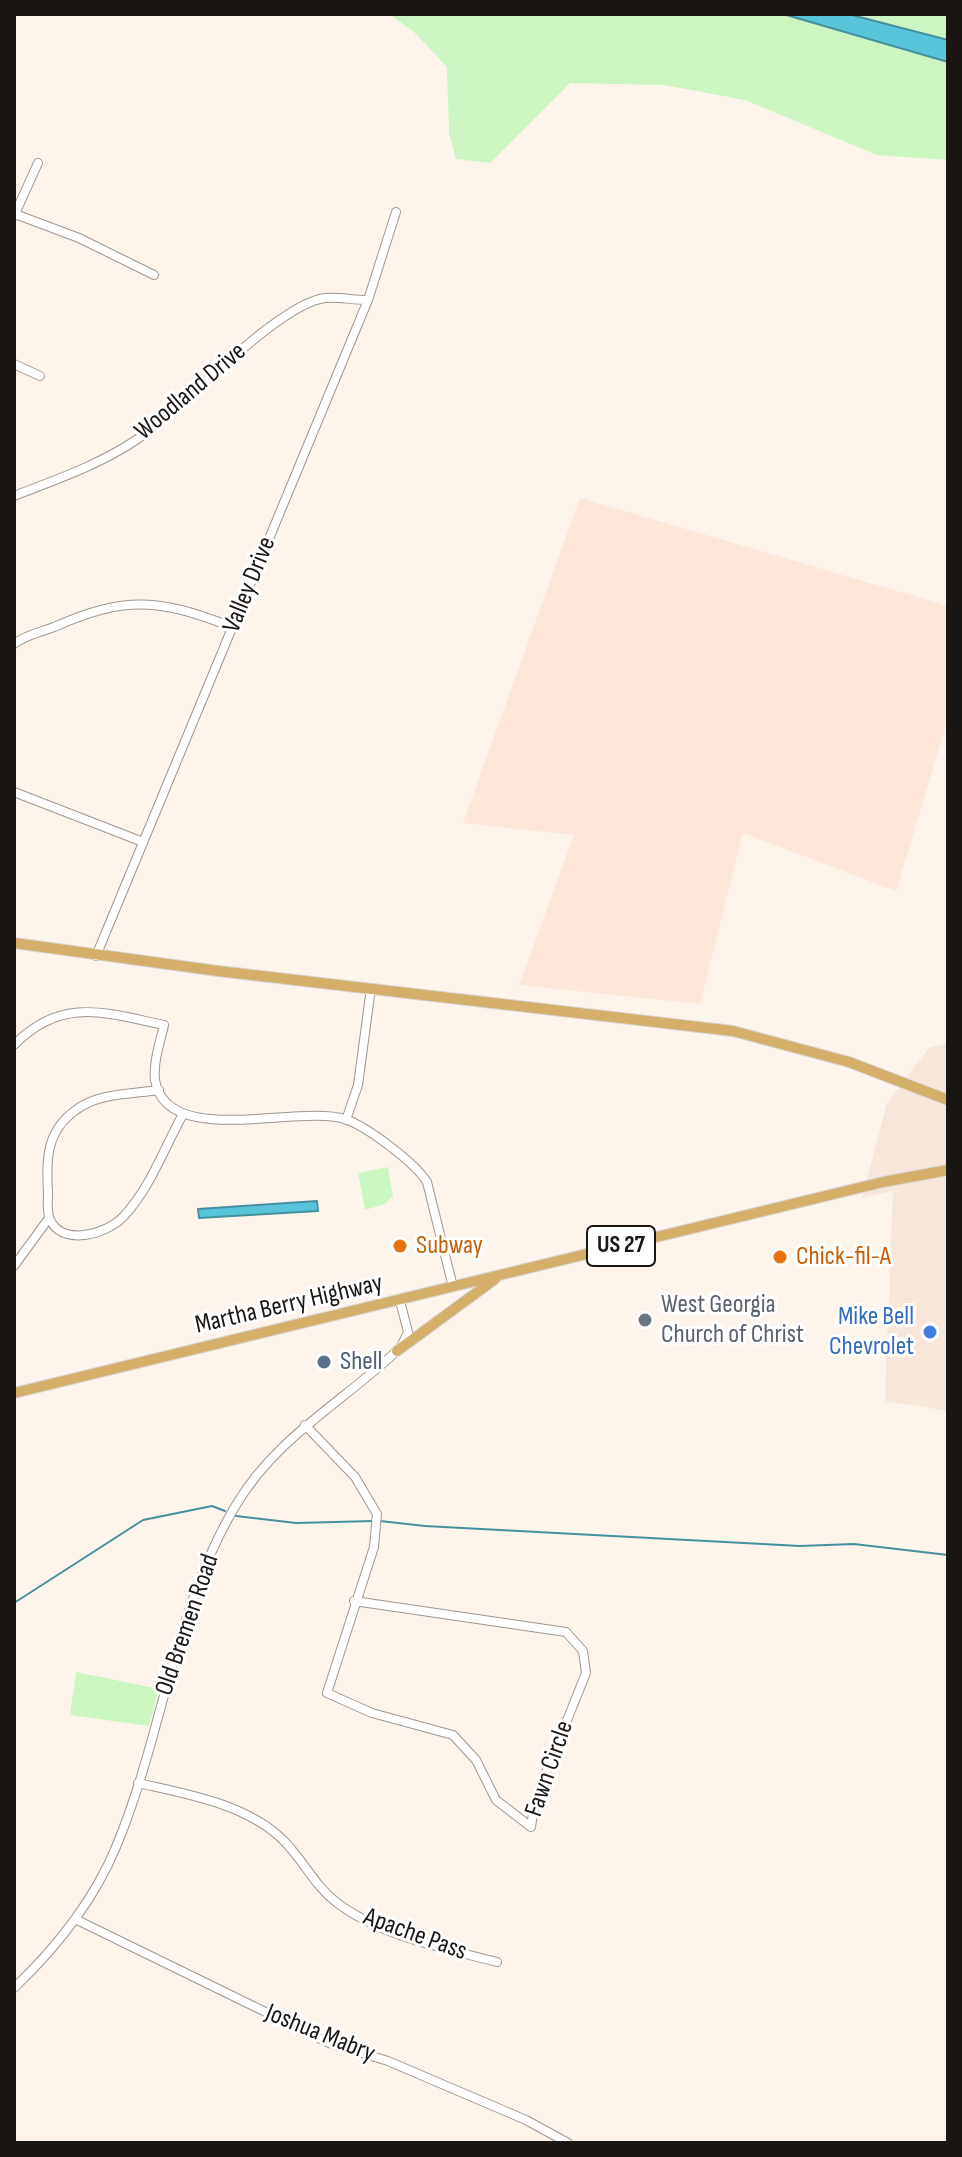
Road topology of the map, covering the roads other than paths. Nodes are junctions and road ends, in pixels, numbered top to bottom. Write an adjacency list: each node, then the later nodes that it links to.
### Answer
1 (38, 163): 3 (street)
2 (396, 212): 5 (street, Valley Drive)
3 (15, 215): 4 (street)
4 (154, 275)
5 (368, 300): 8 (street, Woodland Drive); 9 (street, Valley Drive)
6 (14, 364): 7 (street)
7 (40, 376)
8 (14, 496)
9 (232, 627): 10 (street); 12 (street, Valley Drive)
10 (14, 644)
11 (14, 792): 12 (street)
12 (143, 842): 14 (street, Valley Drive)
13 (14, 943): 14 (main road)
14 (96, 956): 15 (main road)
15 (371, 988): 18 (main road); 20 (street)
16 (14, 1045): 17 (street)
17 (159, 1090): 19 (street); 22 (street)
18 (948, 1100)
19 (182, 1116): 20 (street); 22 (street)
20 (346, 1120): 25 (street)
21 (948, 1170): 24 (main road, Martha Berry Highway / US 27)
22 (49, 1218): 23 (street)
23 (14, 1266)
24 (498, 1277): 25 (main road, Martha Berry Highway / US 27); 27 (main road)
25 (453, 1287): 26 (main road, Martha Berry Highway / US 27)
26 (400, 1301): 27 (street); 28 (main road, Martha Berry Highway / US 27)
27 (397, 1351): 29 (street, Old Bremen Road)
28 (14, 1393)
29 (305, 1425): 30 (street, Fawn Circle); 31 (street, Old Bremen Road)
30 (354, 1601): 30 (street, Fawn Circle)
31 (138, 1783): 32 (street, Old Bremen Road); 33 (street, Apache Pass)
32 (75, 1919): 34 (street, Old Bremen Road); 35 (street, Joshua Mabry)
33 (497, 1962)
34 (14, 1988)
35 (568, 2143)

